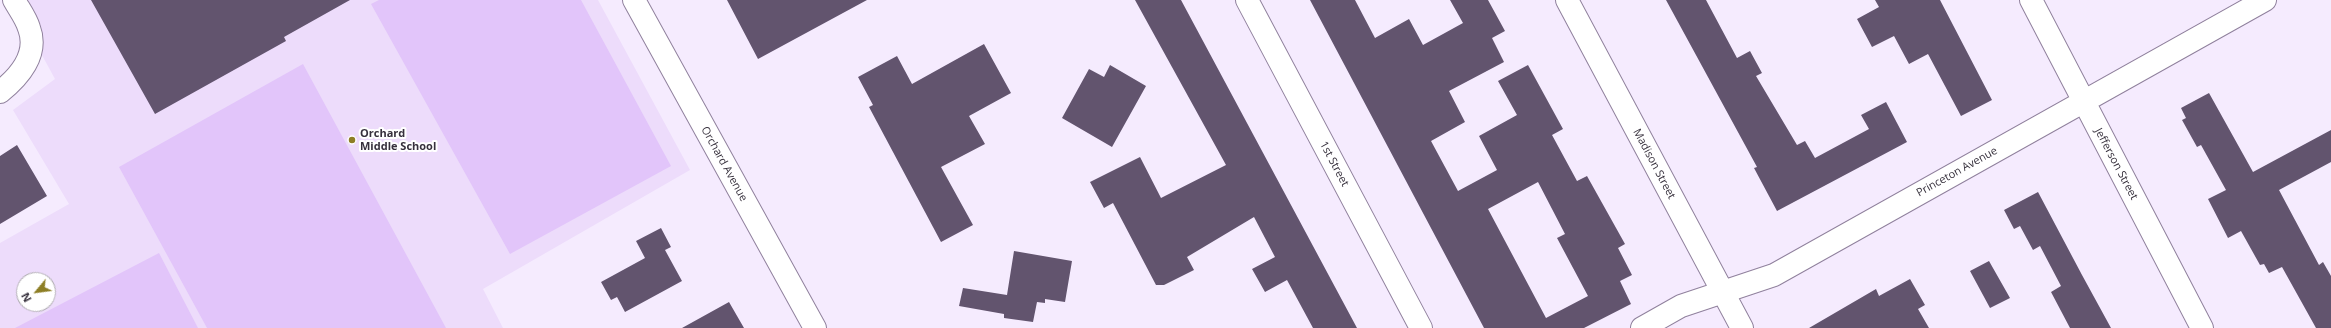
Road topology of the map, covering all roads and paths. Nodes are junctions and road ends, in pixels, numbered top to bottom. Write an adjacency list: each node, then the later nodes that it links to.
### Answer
1 (14, 0): 7 (street)
2 (634, 0): 10 (street, Orchard Avenue)
3 (1247, 0): 11 (street, 1st Street)
4 (1567, 0): 9 (street, Madison Street)
5 (2031, 0): 8 (street, Jefferson Street)
6 (2265, 0): 8 (street, Princeton Avenue)
7 (0, 92)
8 (2084, 101): 9 (street, Princeton Avenue); 14 (street, Jefferson Street)
9 (1722, 293): 12 (street, Princeton Avenue); 13 (street, Madison Street)
10 (815, 328)
11 (1421, 328)
12 (1642, 328)
13 (1742, 328)
14 (2202, 328)

